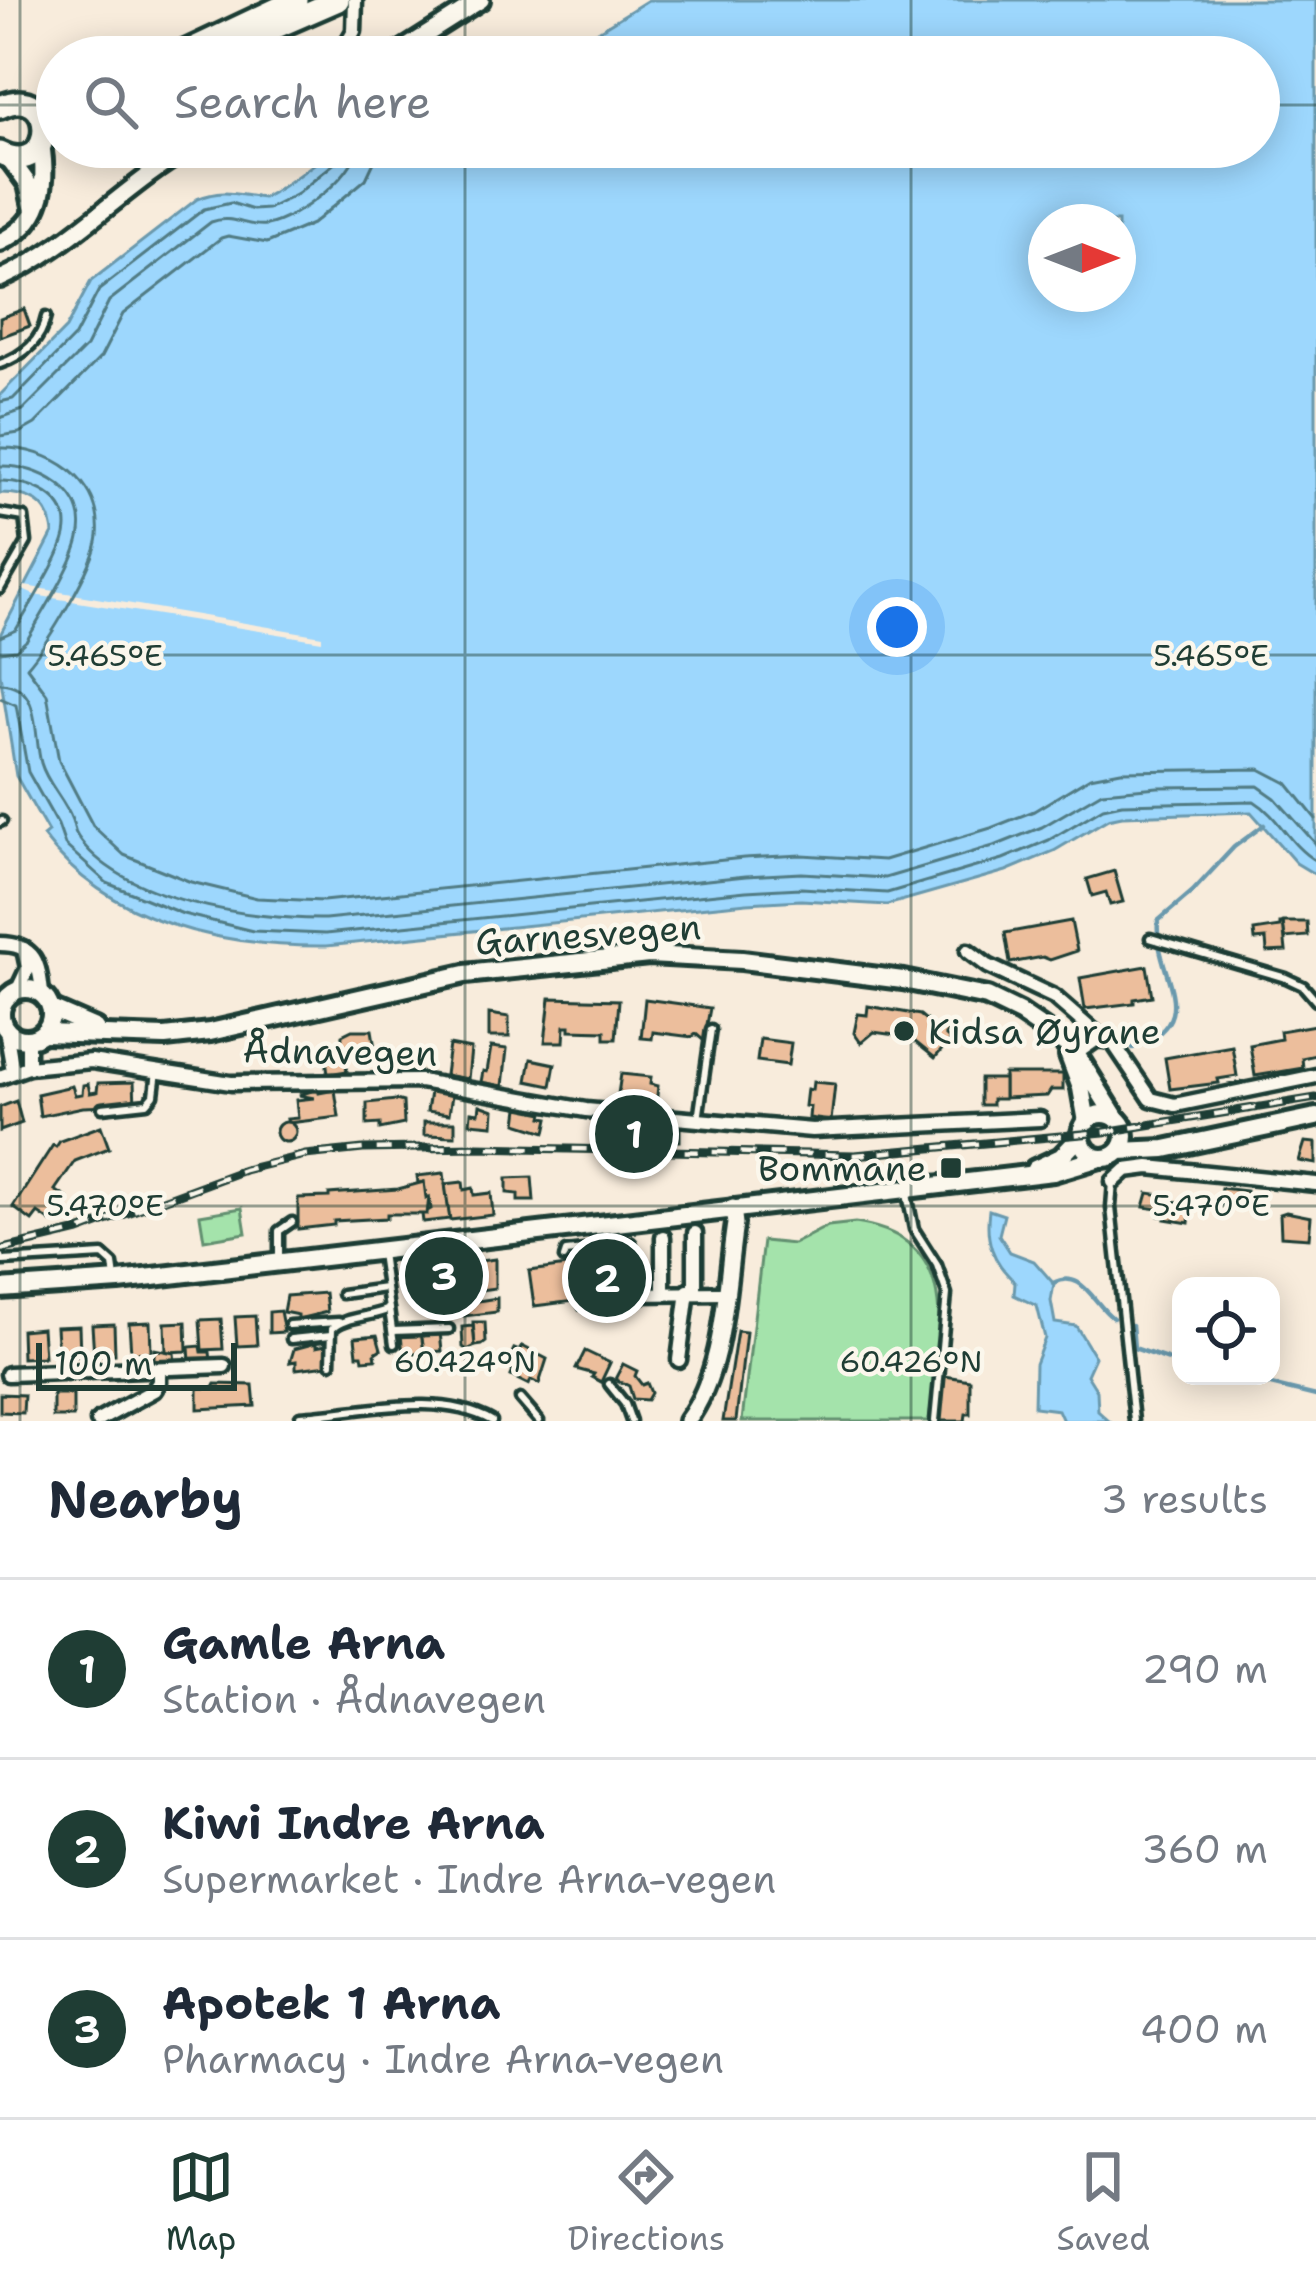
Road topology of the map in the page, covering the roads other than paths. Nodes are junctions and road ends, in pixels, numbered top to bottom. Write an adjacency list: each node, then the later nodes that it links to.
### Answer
1 (296, 0): 5 (highway)
2 (338, 0): 6 (highway)
3 (355, 0): 7 (street)
4 (481, 0): 8 (street)
5 (220, 36)
6 (255, 36)
7 (352, 36)
8 (424, 36)
9 (36, 102): 10 (highway)
10 (26, 103): 11 (highway); 12 (highway)
11 (0, 107)
12 (36, 110)
13 (36, 149): 14 (highway)
14 (3, 155): 19 (main road)
15 (46, 168): 19 (main road)
16 (148, 168): 18 (street)
17 (159, 168): 18 (street)
18 (151, 173): 21 (street)
19 (34, 211): 20 (main road)
20 (0, 242)
21 (0, 279)
22 (46, 317): 23 (lane)
23 (0, 364)
24 (0, 513): 25 (lane)
25 (0, 589)
26 (1150, 938): 31 (lane)
27 (0, 944): 28 (street)
28 (24, 947): 30 (street); 32 (street)
29 (968, 951): 37 (street)
30 (10, 991): 32 (main road, Garnesvegen); 33 (main road)
31 (1316, 1001)
32 (47, 1002): 35 (main road, Garnesvegen); 36 (main road)
33 (3, 1024): 36 (main road); 41 (street)
34 (711, 1029): 46 (lane)
35 (113, 1035): 36 (main road, Garnesvegen); 38 (main road, Garnesvegen)
36 (36, 1036): 39 (street)
37 (1101, 1038): 38 (street); 42 (street)
38 (1073, 1056): 47 (main road, Garnesvegen); 48 (main road, Garnesvegen)
39 (28, 1067): 40 (street, Ådnavegen); 41 (street, Ådnavegen)
40 (158, 1071): 43 (lane); 46 (street, Ådnavegen)
41 (6, 1074)
42 (1316, 1076)
43 (102, 1108)
44 (1316, 1117): 49 (main road)
45 (1040, 1119): 46 (street, Ådnavegen)
46 (698, 1120)
47 (1119, 1123): 48 (main road); 49 (main road); 50 (main road)
48 (1084, 1129): 51 (main road); 52 (main road)
49 (1190, 1144): 50 (main road)
50 (1120, 1151): 51 (main road)
51 (1100, 1158): 52 (main road)
52 (1025, 1174): 55 (main road)
53 (1113, 1182): 54 (street); 94 (lane)
54 (1316, 1184)
55 (906, 1188): 56 (main road); 93 (lane)
56 (733, 1208): 61 (main road); 70 (street)
57 (292, 1222): 64 (lane)
58 (694, 1233): 68 (street)
59 (663, 1237): 69 (street)
60 (629, 1244): 63 (lane); 69 (street)
61 (380, 1251): 64 (main road); 66 (lane)
62 (2, 1256): 65 (lane)
63 (563, 1258)
64 (280, 1263): 65 (main road)
65 (116, 1282): 67 (main road)
66 (386, 1288): 71 (lane); 72 (lane)
67 (0, 1289)
68 (692, 1290): 69 (street); 70 (street); 80 (street)
69 (663, 1292)
70 (725, 1293): 92 (street)
71 (342, 1294)
72 (388, 1310): 73 (lane); 76 (lane)
73 (338, 1322): 74 (lane); 77 (lane)
74 (289, 1325)
75 (449, 1329): 76 (lane)
76 (392, 1331): 79 (lane)
77 (331, 1335): 78 (lane); 81 (lane)
78 (291, 1339)
79 (394, 1344)
80 (679, 1360)
81 (331, 1363)
82 (224, 1366): 83 (street)
83 (159, 1370): 84 (street); 88 (street)
84 (8, 1374)
85 (609, 1384): 91 (lane)
86 (520, 1400): 90 (lane)
87 (300, 1416): 89 (lane)
88 (98, 1421)
89 (491, 1421)
90 (538, 1421)
91 (631, 1421)
92 (687, 1421)
93 (935, 1421)
94 (1134, 1421)

